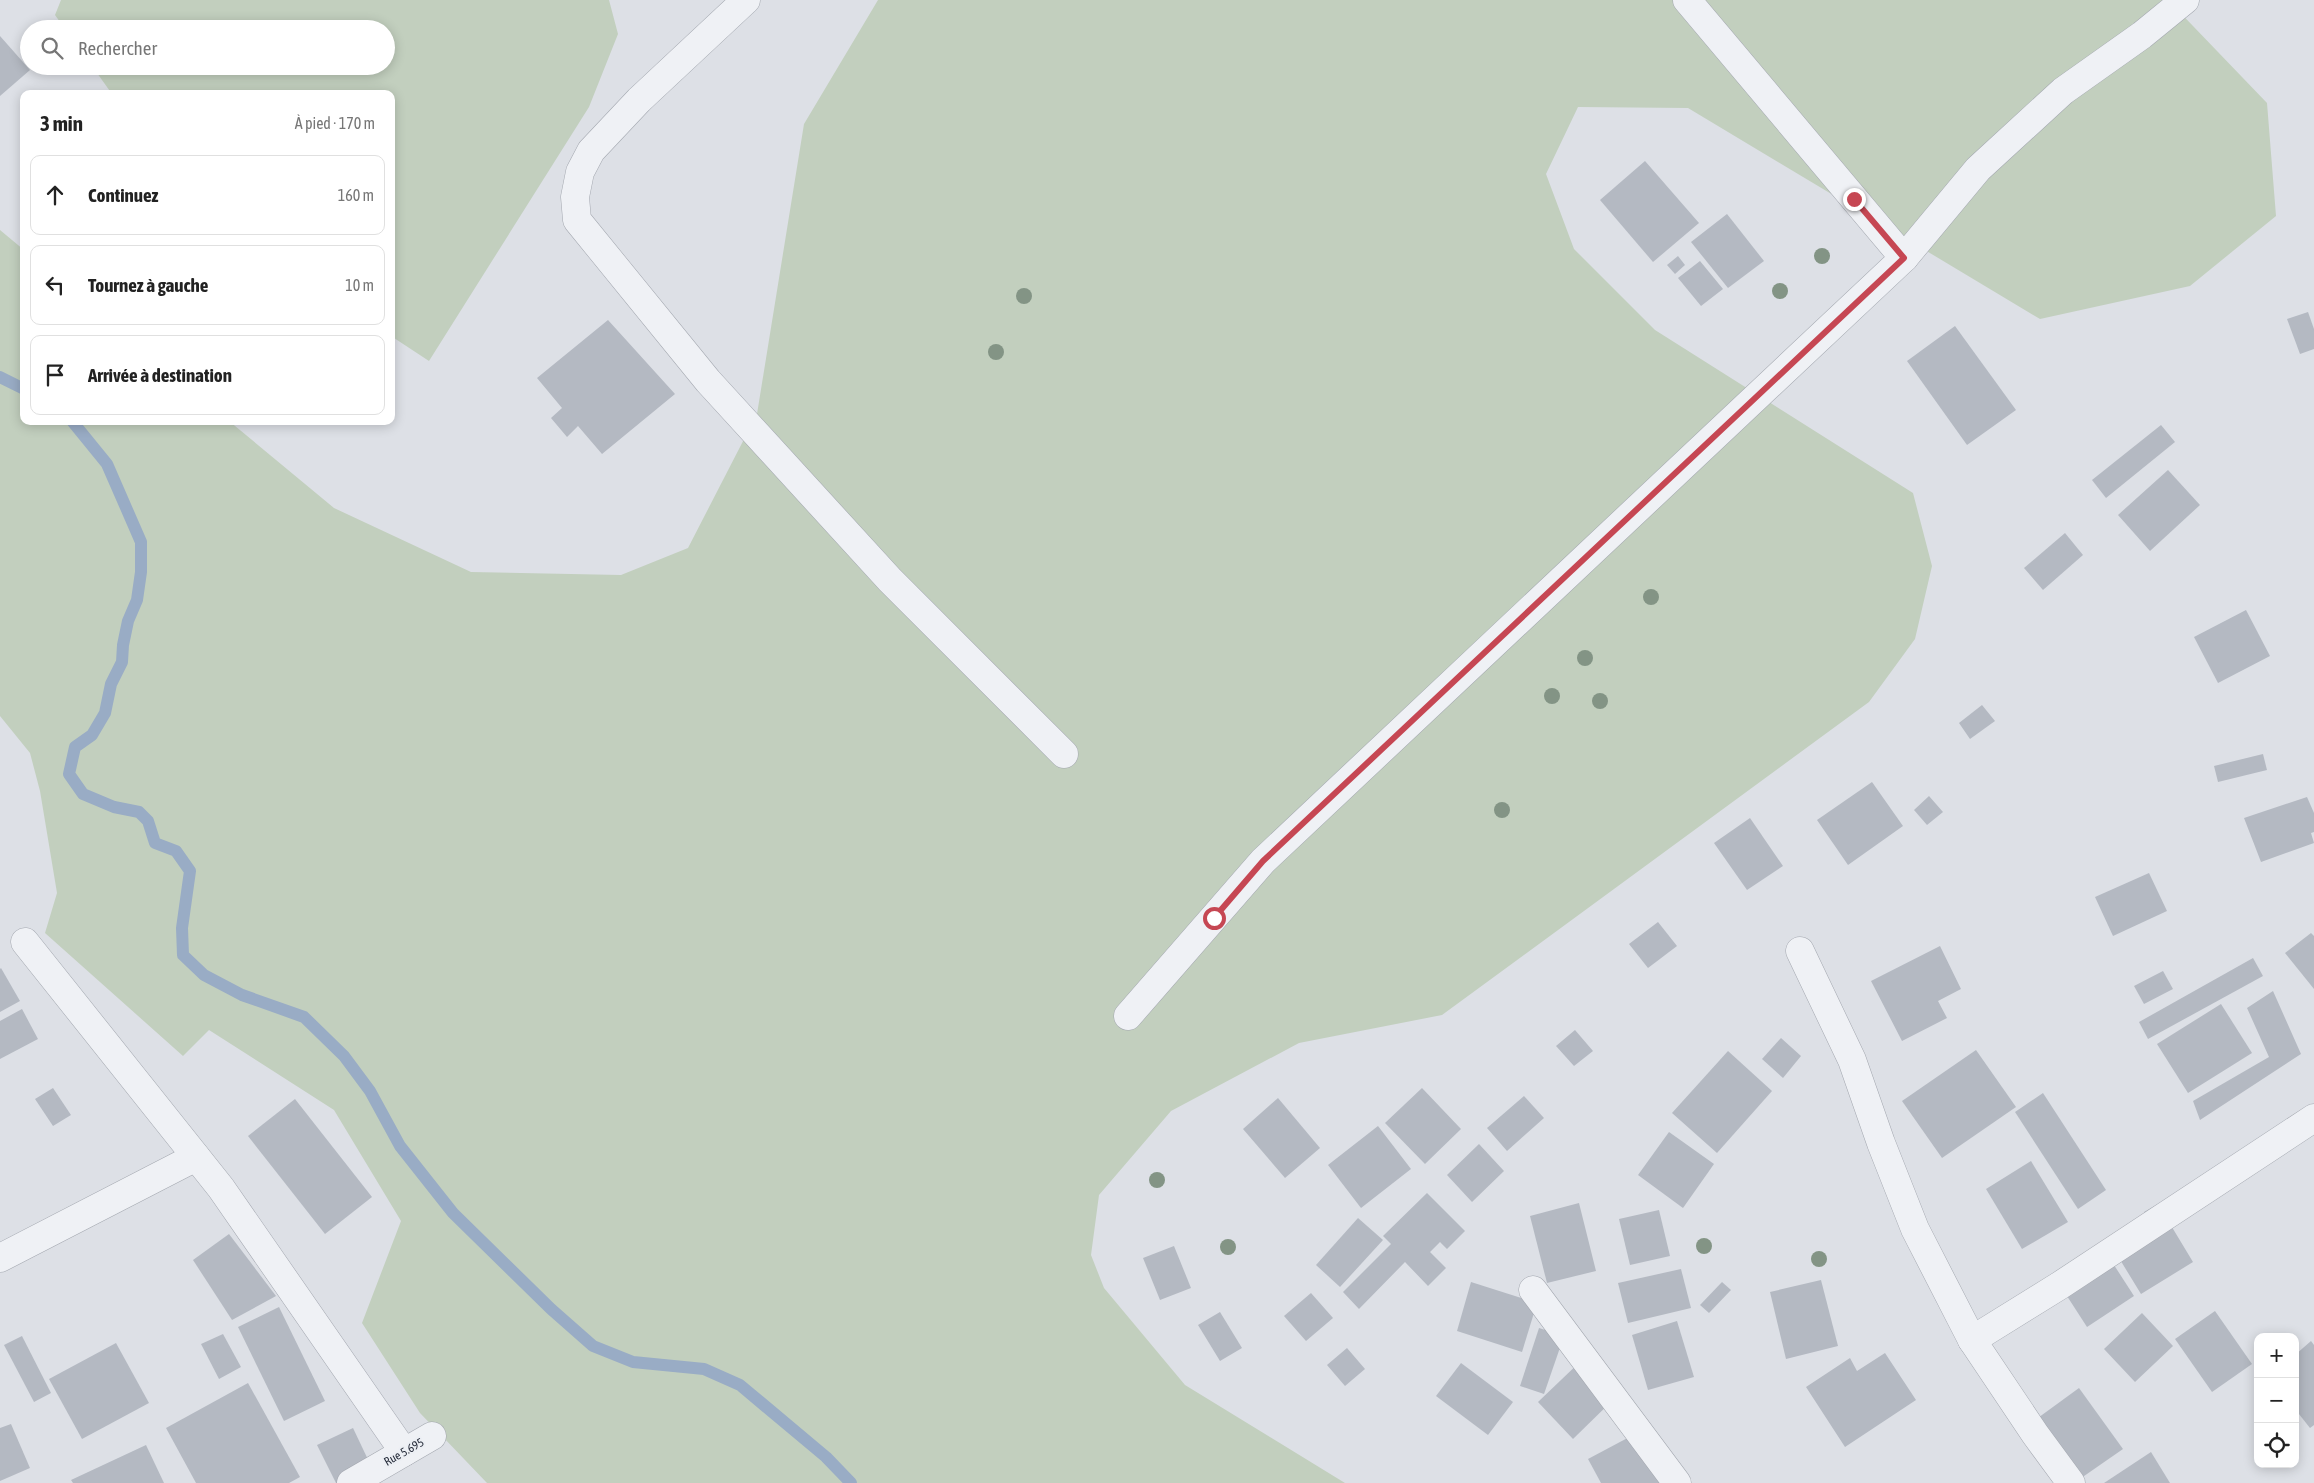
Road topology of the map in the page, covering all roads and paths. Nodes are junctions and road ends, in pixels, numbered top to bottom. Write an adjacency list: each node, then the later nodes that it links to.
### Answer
1 (746, 0): 5 (street)
2 (1687, 0): 4 (street)
3 (2185, 0): 4 (street)
4 (1904, 258): 8 (street)
5 (1064, 754)
6 (25, 942): 10 (street)
7 (1800, 951): 13 (street)
8 (1128, 1016)
9 (2314, 1118): 13 (street)
10 (196, 1157): 11 (street); 15 (street)
11 (0, 1258)
12 (1533, 1290): 17 (street)
13 (1972, 1340): 18 (street)
14 (432, 1436): 15 (street, Rue 5.695)
15 (404, 1452): 16 (street, Rue 5.695)
16 (351, 1483)
17 (1678, 1483)
18 (2071, 1483)

